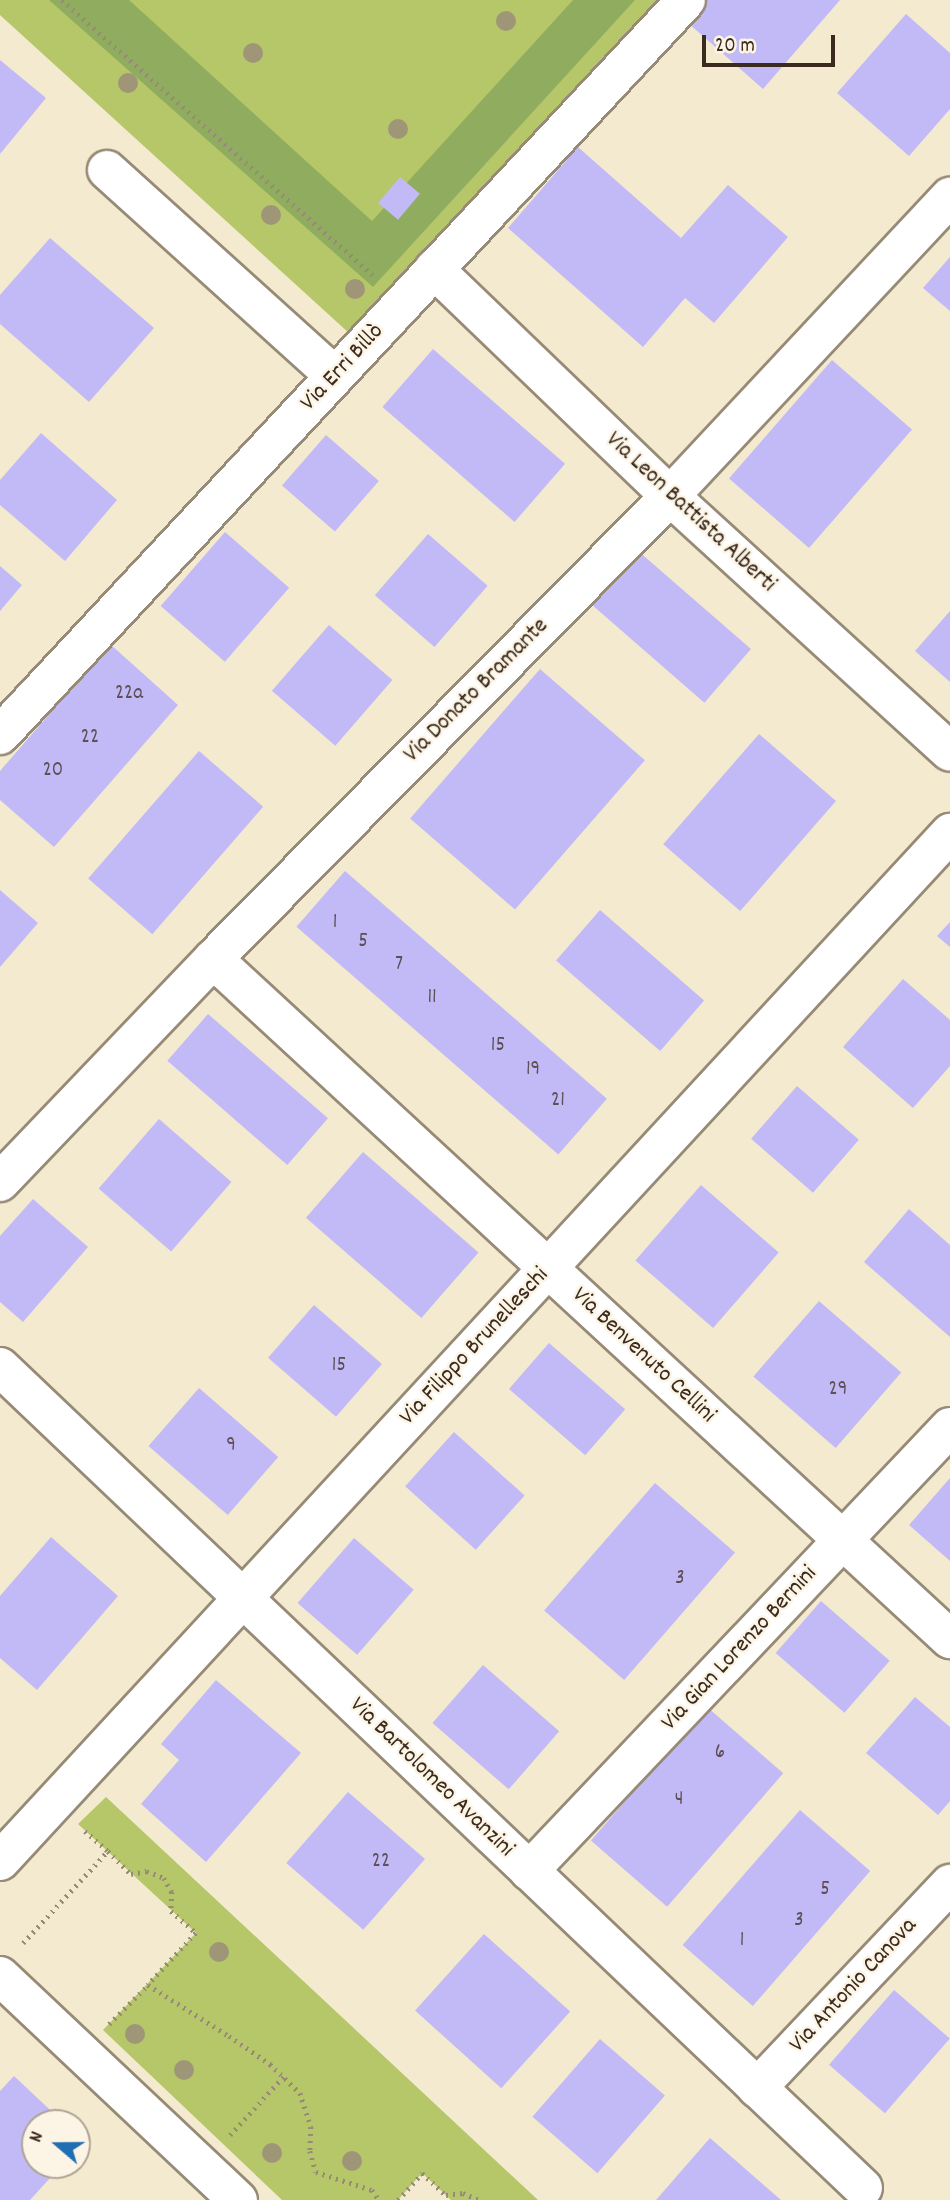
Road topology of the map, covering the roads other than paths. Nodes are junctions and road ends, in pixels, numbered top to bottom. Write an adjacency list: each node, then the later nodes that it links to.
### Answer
1 (686, 0): 4 (street, Via Erri Billò)
2 (107, 170): 5 (street)
3 (950, 197): 6 (street, Via Donato Bramante)
4 (434, 269): 5 (street, Via Erri Billò); 6 (street, Via Leon Battista Alberti)
5 (335, 376): 7 (street, Via Erri Billò)
6 (670, 496): 8 (street, Via Leon Battista Alberti); 10 (street, Via Donato Bramante)
7 (0, 735)
8 (950, 752)
9 (950, 834): 12 (street, Via Filippo Brunelleschi)
10 (213, 959): 11 (street, Via Donato Bramante); 12 (street, Via Benvenuto Cellini)
11 (0, 1182)
12 (547, 1268): 15 (street, Via Benvenuto Cellini); 16 (street, Via Filippo Brunelleschi)
13 (0, 1367): 16 (street, Via Bartolomeo Avanzini)
14 (950, 1427): 15 (street, Via Gian Lorenzo Bernini)
15 (843, 1540): 17 (street, Via Benvenuto Cellini); 19 (street, Via Gian Lorenzo Bernini)
16 (243, 1599): 18 (street, Via Filippo Brunelleschi); 19 (street, Via Bartolomeo Avanzini)
17 (950, 1639)
18 (0, 1861)
19 (529, 1871): 22 (street, Via Bartolomeo Avanzini)
20 (950, 1884): 22 (street, Via Antonio Canova)
21 (9, 1963): 24 (street)
22 (757, 2088): 23 (street, Via Bartolomeo Avanzini)
23 (863, 2188)
24 (238, 2200)

